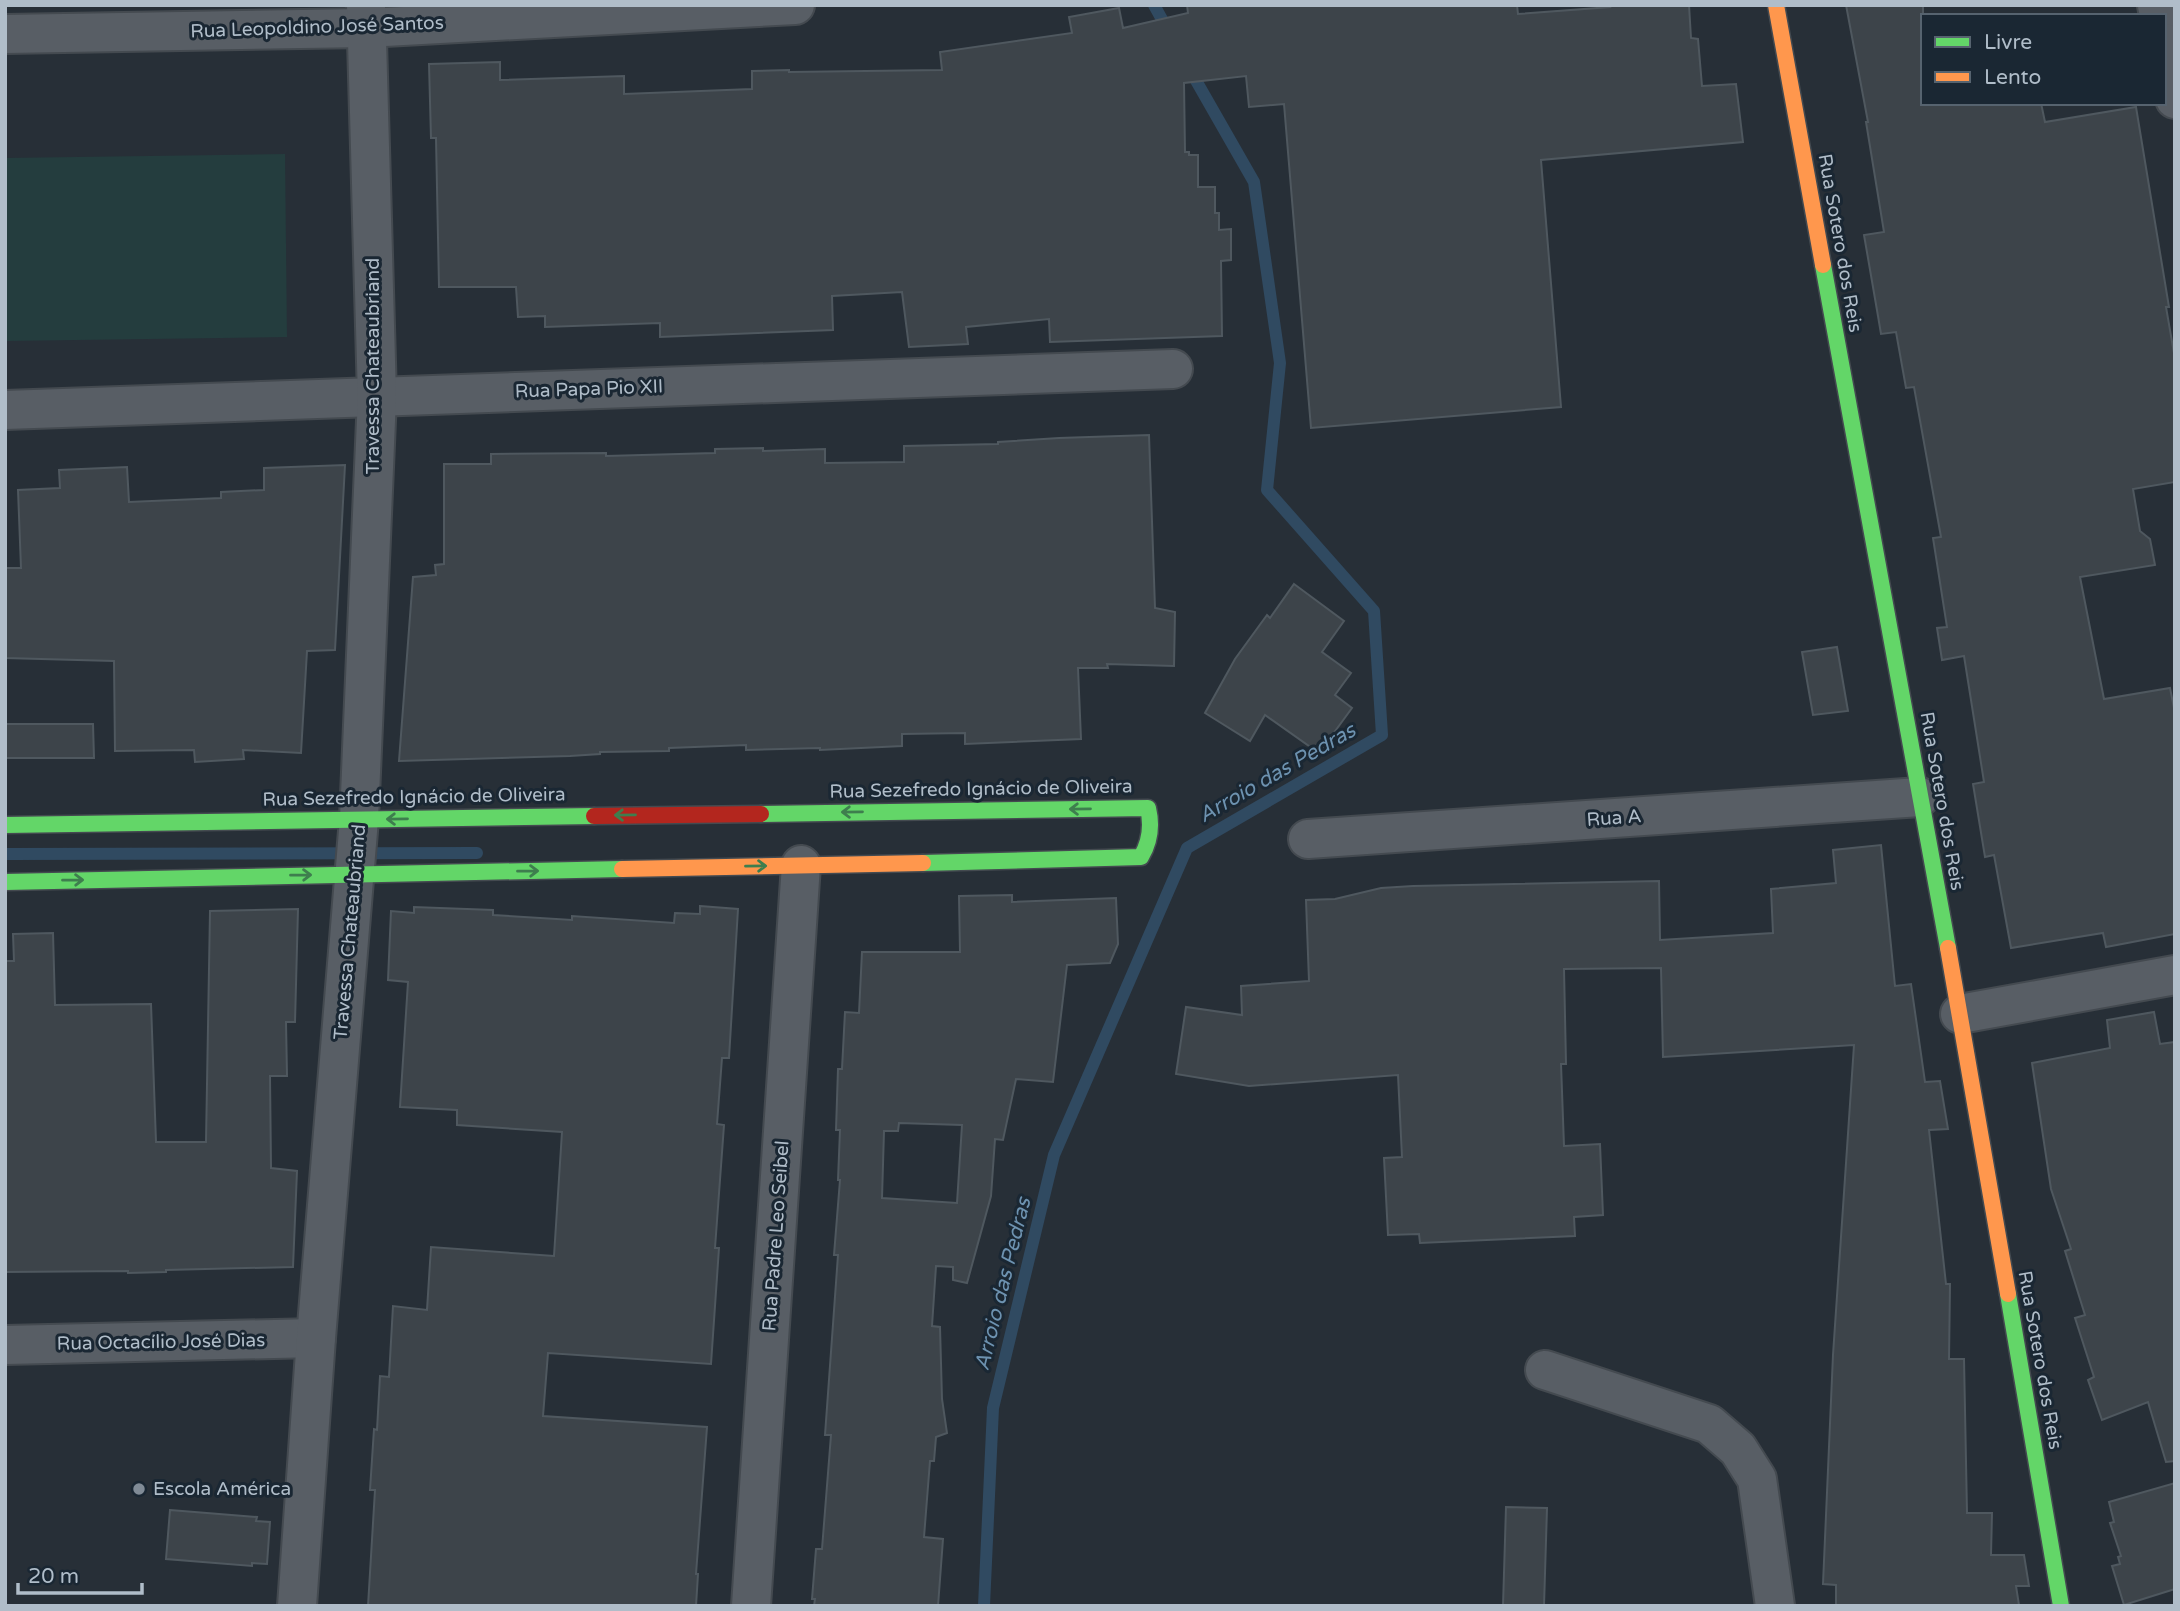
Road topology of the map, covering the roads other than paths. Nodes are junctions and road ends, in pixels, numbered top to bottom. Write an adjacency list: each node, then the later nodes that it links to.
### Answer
1 (795, 5): 3 (street, Rua Leopoldino José Santos)
2 (1776, 5): 10 (street, Rua Sotero dos Reis)
3 (366, 16): 4 (street, Rua Leopoldino José Santos); 8 (street, Travessa Chateaubriand)
4 (5, 34)
5 (2166, 53): 6 (street)
6 (2175, 99)
7 (1173, 369): 8 (street, Rua Papa Pio XII)
8 (377, 397): 9 (street, Rua Papa Pio XII); 13 (street, Travessa Chateaubriand)
9 (5, 410)
10 (1920, 797): 12 (street, Rua A); 17 (street, Rua Sotero dos Reis)
11 (5, 825): 13 (street, Rua Sezefredo Ignácio de Oliveira)
12 (1308, 839)
13 (357, 843): 14 (street, Rua Sezefredo Ignácio de Oliveira, one-way to 14); 14 (street, Rua Sezefredo Ignácio de Oliveira, one-way to 13); 15 (street, Rua Sezefredo Ignácio de Oliveira, one-way to 13); 18 (street, Travessa Chateaubriand)
14 (801, 865): 22 (street, Rua Padre Leo Seibel)
15 (5, 881)
16 (2175, 975): 17 (street)
17 (1960, 1014): 24 (street, Rua Sotero dos Reis)
18 (316, 1338): 19 (street, Rua Octacílio José Dias); 21 (street, Travessa Chateaubriand)
19 (5, 1345)
20 (1545, 1370): 23 (street)
21 (297, 1606)
22 (751, 1606)
23 (1775, 1606)
24 (2061, 1606)

